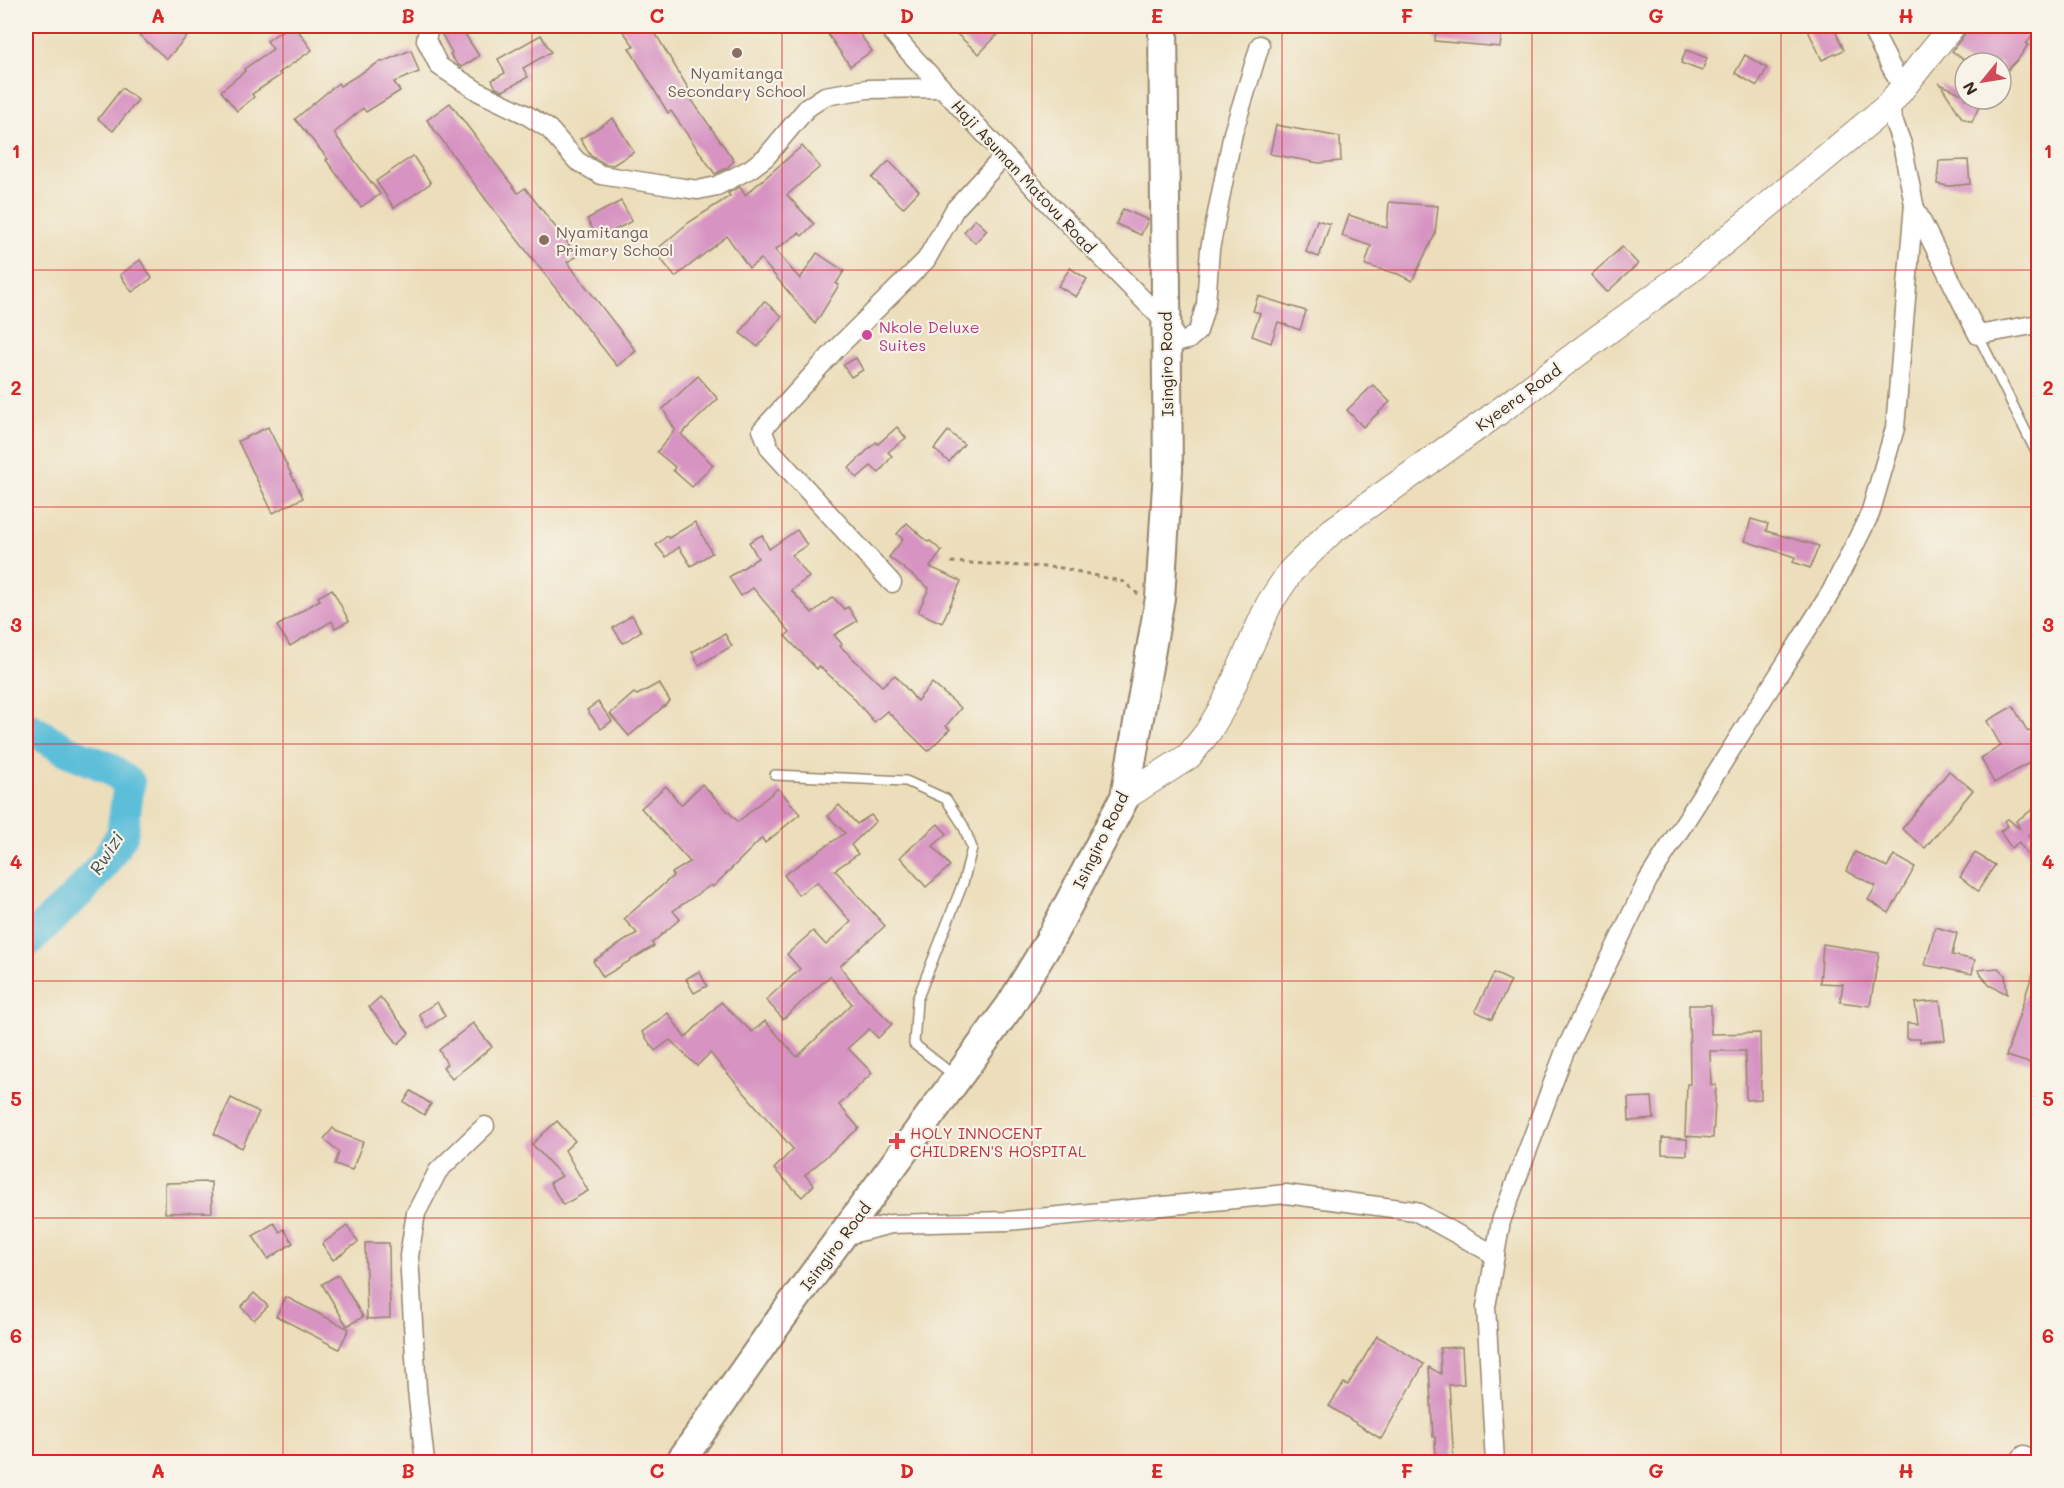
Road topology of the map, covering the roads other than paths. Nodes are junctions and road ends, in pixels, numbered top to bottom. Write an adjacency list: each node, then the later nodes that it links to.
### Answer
1 (429, 26): 7 (street)
2 (887, 26): 7 (street, Haji Asuman Matovu Road)
3 (1163, 26): 11 (main road, Isingiro Road)
4 (1870, 26): 8 (street)
5 (1952, 26): 8 (main road, Kyeera Road)
6 (1260, 45): 11 (street, Haji Asuman Matovu Road)
7 (942, 88): 9 (street, Haji Asuman Matovu Road)
8 (1896, 98): 10 (street); 17 (main road, Kyeera Road)
9 (1004, 156): 11 (street, Haji Asuman Matovu Road); 15 (street)
10 (1914, 204): 13 (street); 21 (street)
11 (1165, 322): 17 (main road, Isingiro Road)
12 (2038, 324): 13 (street)
13 (1978, 335): 14 (lane)
14 (2038, 456)
15 (892, 583)
16 (775, 775): 18 (lane)
17 (1125, 797): 18 (main road, Isingiro Road)
18 (958, 1078): 20 (main road, Isingiro Road)
19 (485, 1126): 22 (street)
20 (843, 1236): 21 (street); 23 (main road, Isingiro Road)
21 (1495, 1255): 24 (street)
22 (425, 1462)
23 (680, 1462)
24 (1495, 1462)

